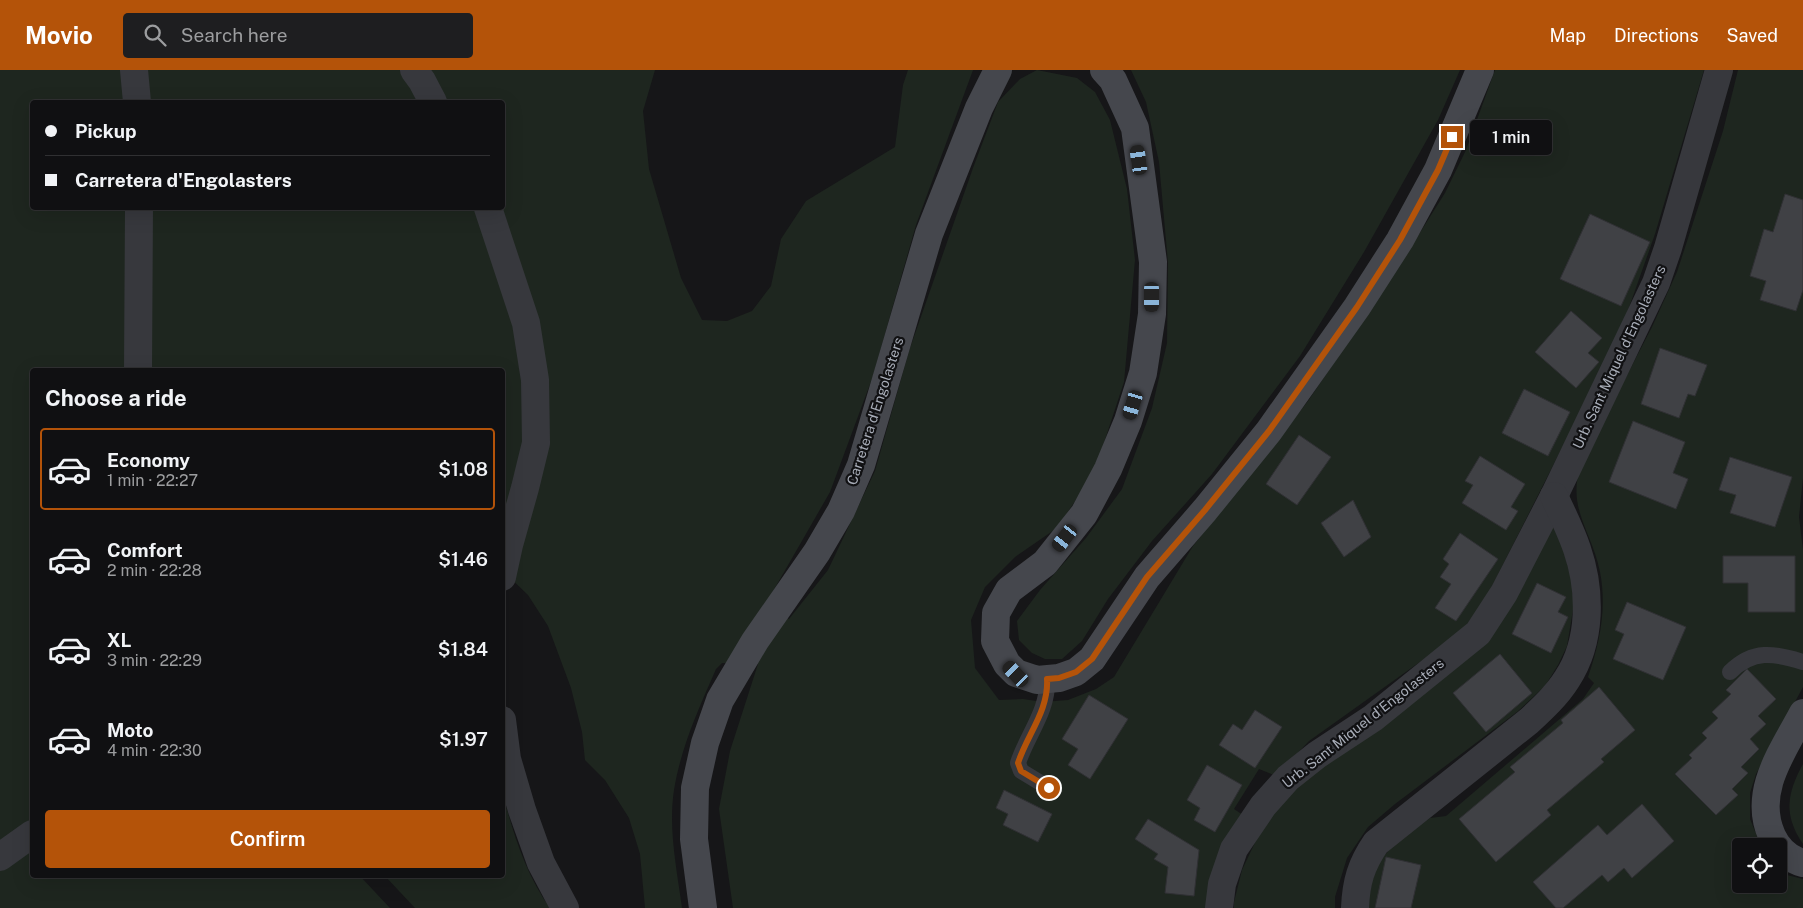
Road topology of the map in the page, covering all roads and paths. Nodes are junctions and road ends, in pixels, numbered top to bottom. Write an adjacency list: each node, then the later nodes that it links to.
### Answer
1 (134, 70): 7 (street)
2 (414, 70): 8 (street)
3 (998, 70): 24 (main road, Carretera d'Engolasters)
4 (1104, 70): 16 (main road)
5 (1480, 70): 16 (main road)
6 (1719, 70): 12 (street, Urb. Sant Miquel d'Engolasters)
7 (137, 100)
8 (432, 100)
9 (140, 210): 11 (street)
10 (489, 210): 13 (street)
11 (138, 368)
12 (1554, 496): 25 (street, Urb. Sant Miquel d'Engolasters); 26 (street)
13 (505, 564)
14 (1803, 662): 15 (lane)
15 (1730, 672)
16 (1047, 679): 19 (lane)
17 (1803, 713): 22 (main road)
18 (505, 743): 23 (street)
19 (1049, 788)
20 (30, 835): 21 (street)
21 (0, 857)
22 (1803, 863)
23 (565, 908)
24 (702, 908)
25 (1219, 908)
26 (1355, 908)

